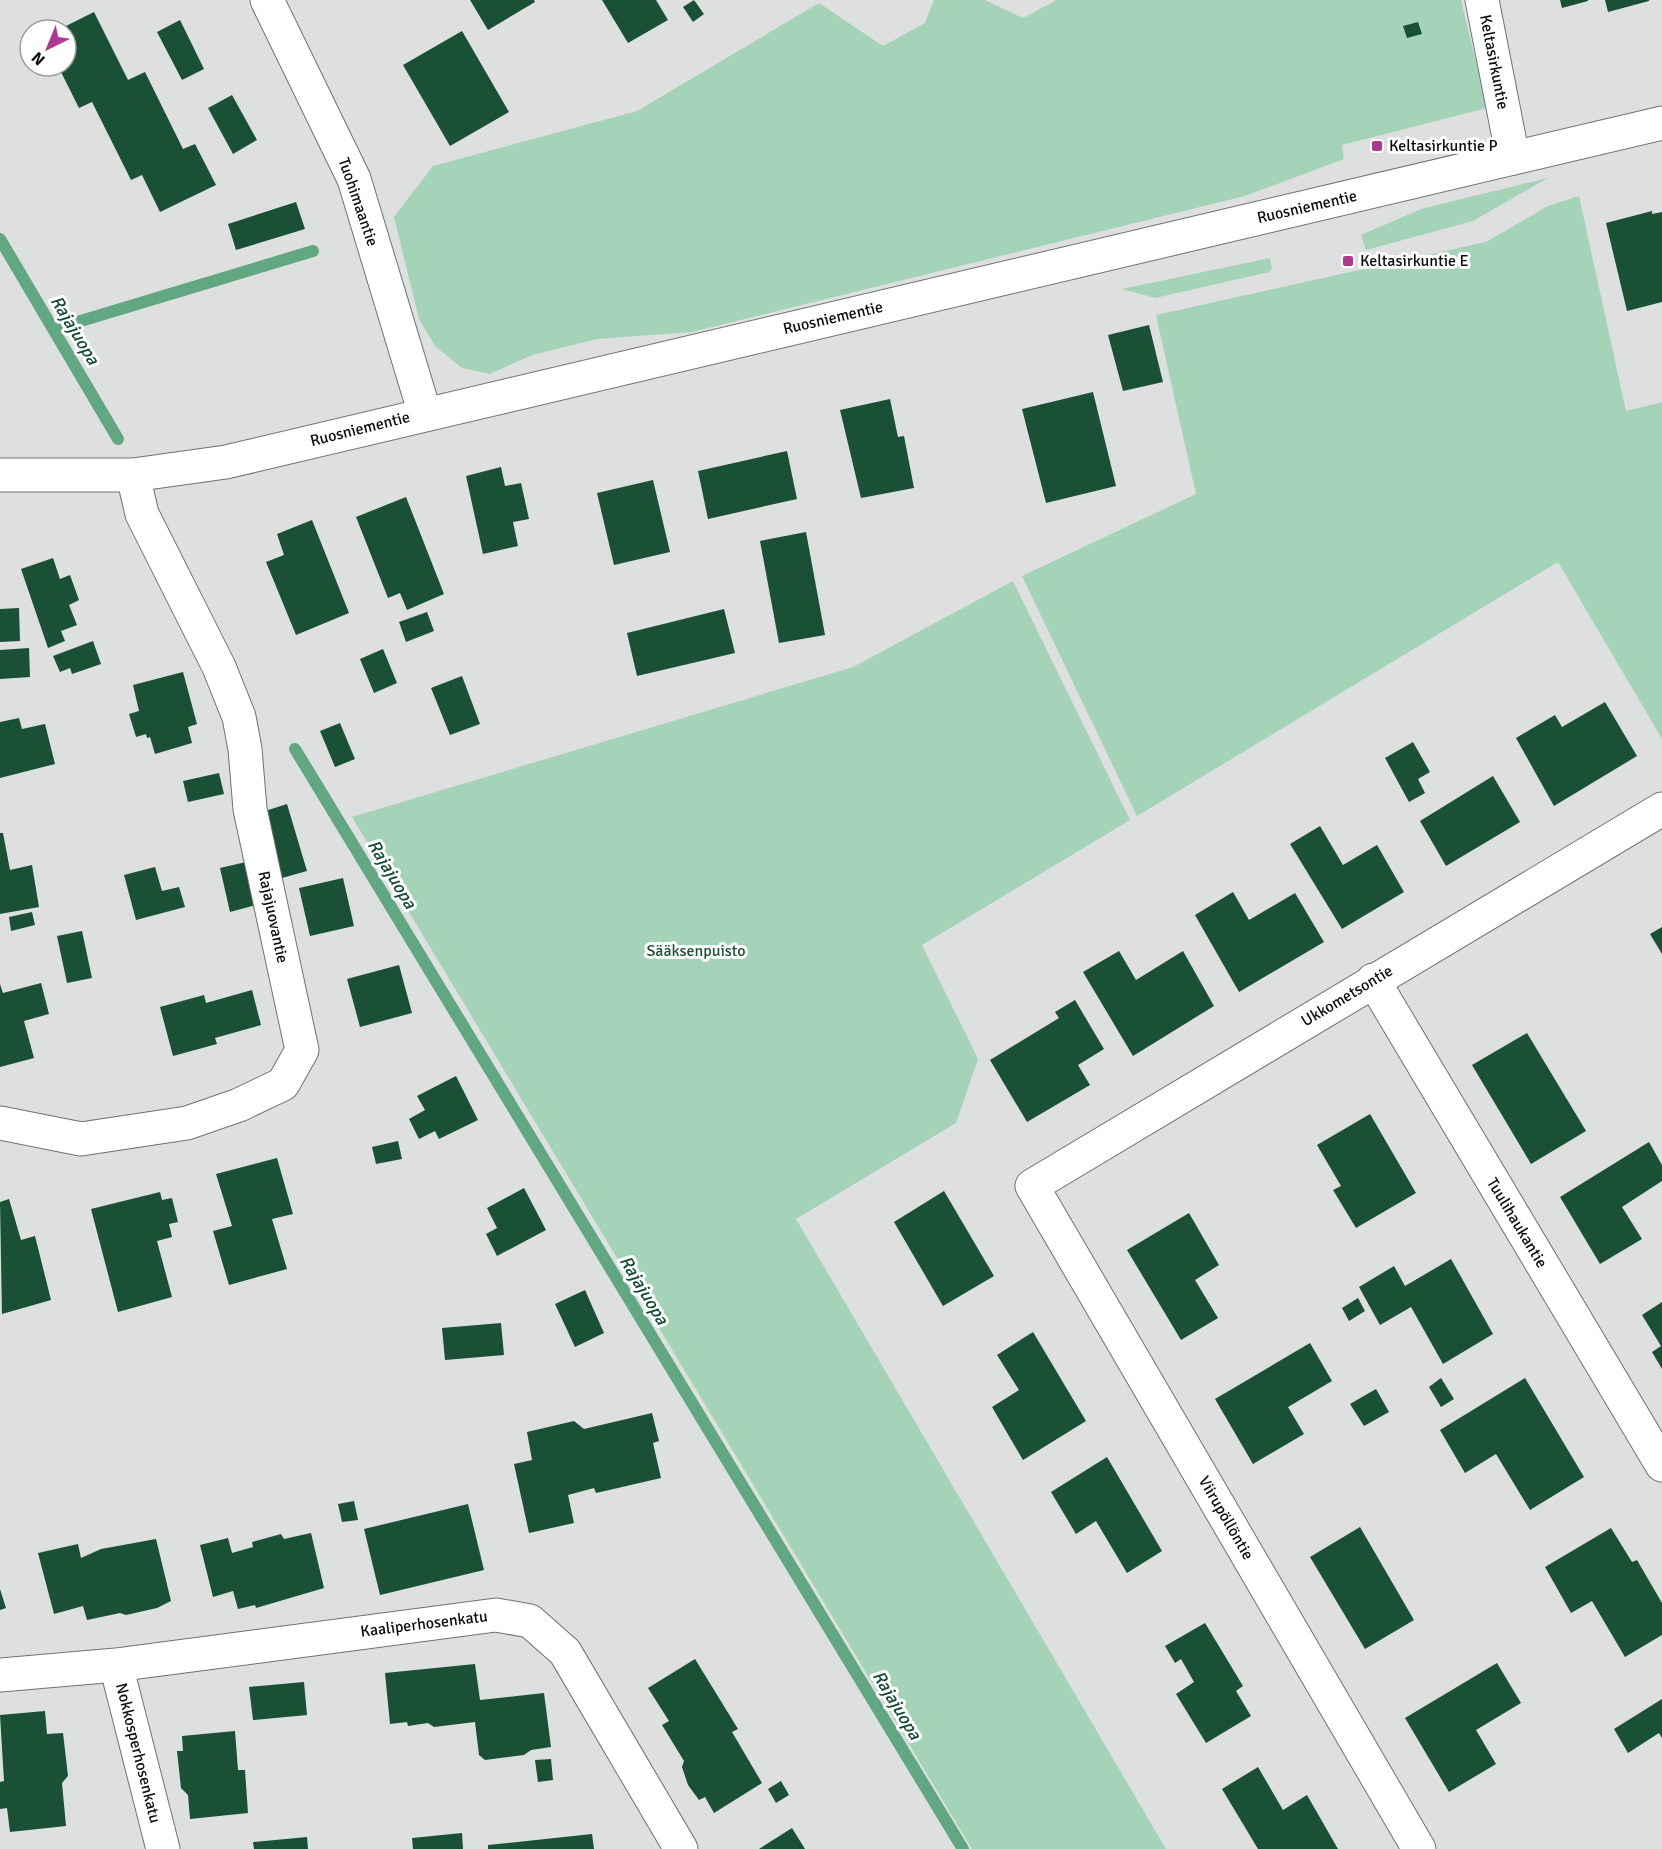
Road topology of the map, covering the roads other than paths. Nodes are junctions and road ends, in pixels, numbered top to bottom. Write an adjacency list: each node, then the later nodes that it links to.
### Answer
1 (267, 0): 5 (street, Tuohimaantie)
2 (1482, 0): 4 (street, Keltasirkuntie)
3 (1662, 123): 4 (street, Ruosniementie)
4 (1513, 158): 5 (street, Ruosniementie)
5 (425, 414): 6 (street, Ruosniementie)
6 (133, 475): 7 (street, Ruosniementie); 10 (street, Rajajuovantie)
7 (0, 476)
8 (1662, 808): 9 (street, Ukkometsontie)
9 (1373, 980): 11 (street, Ukkometsontie); 12 (street, Tuulihaukantie)
10 (0, 1123)
11 (1032, 1186): 17 (street, Viirupöllöntie)
12 (1662, 1465)
13 (116, 1665): 14 (street, Nokkosperhosenkatu); 15 (street, Nokkosperhosenkatu); 16 (street, Kaaliperhosenkatu)
14 (0, 1675)
15 (163, 1849)
16 (681, 1849)
17 (1419, 1849)

